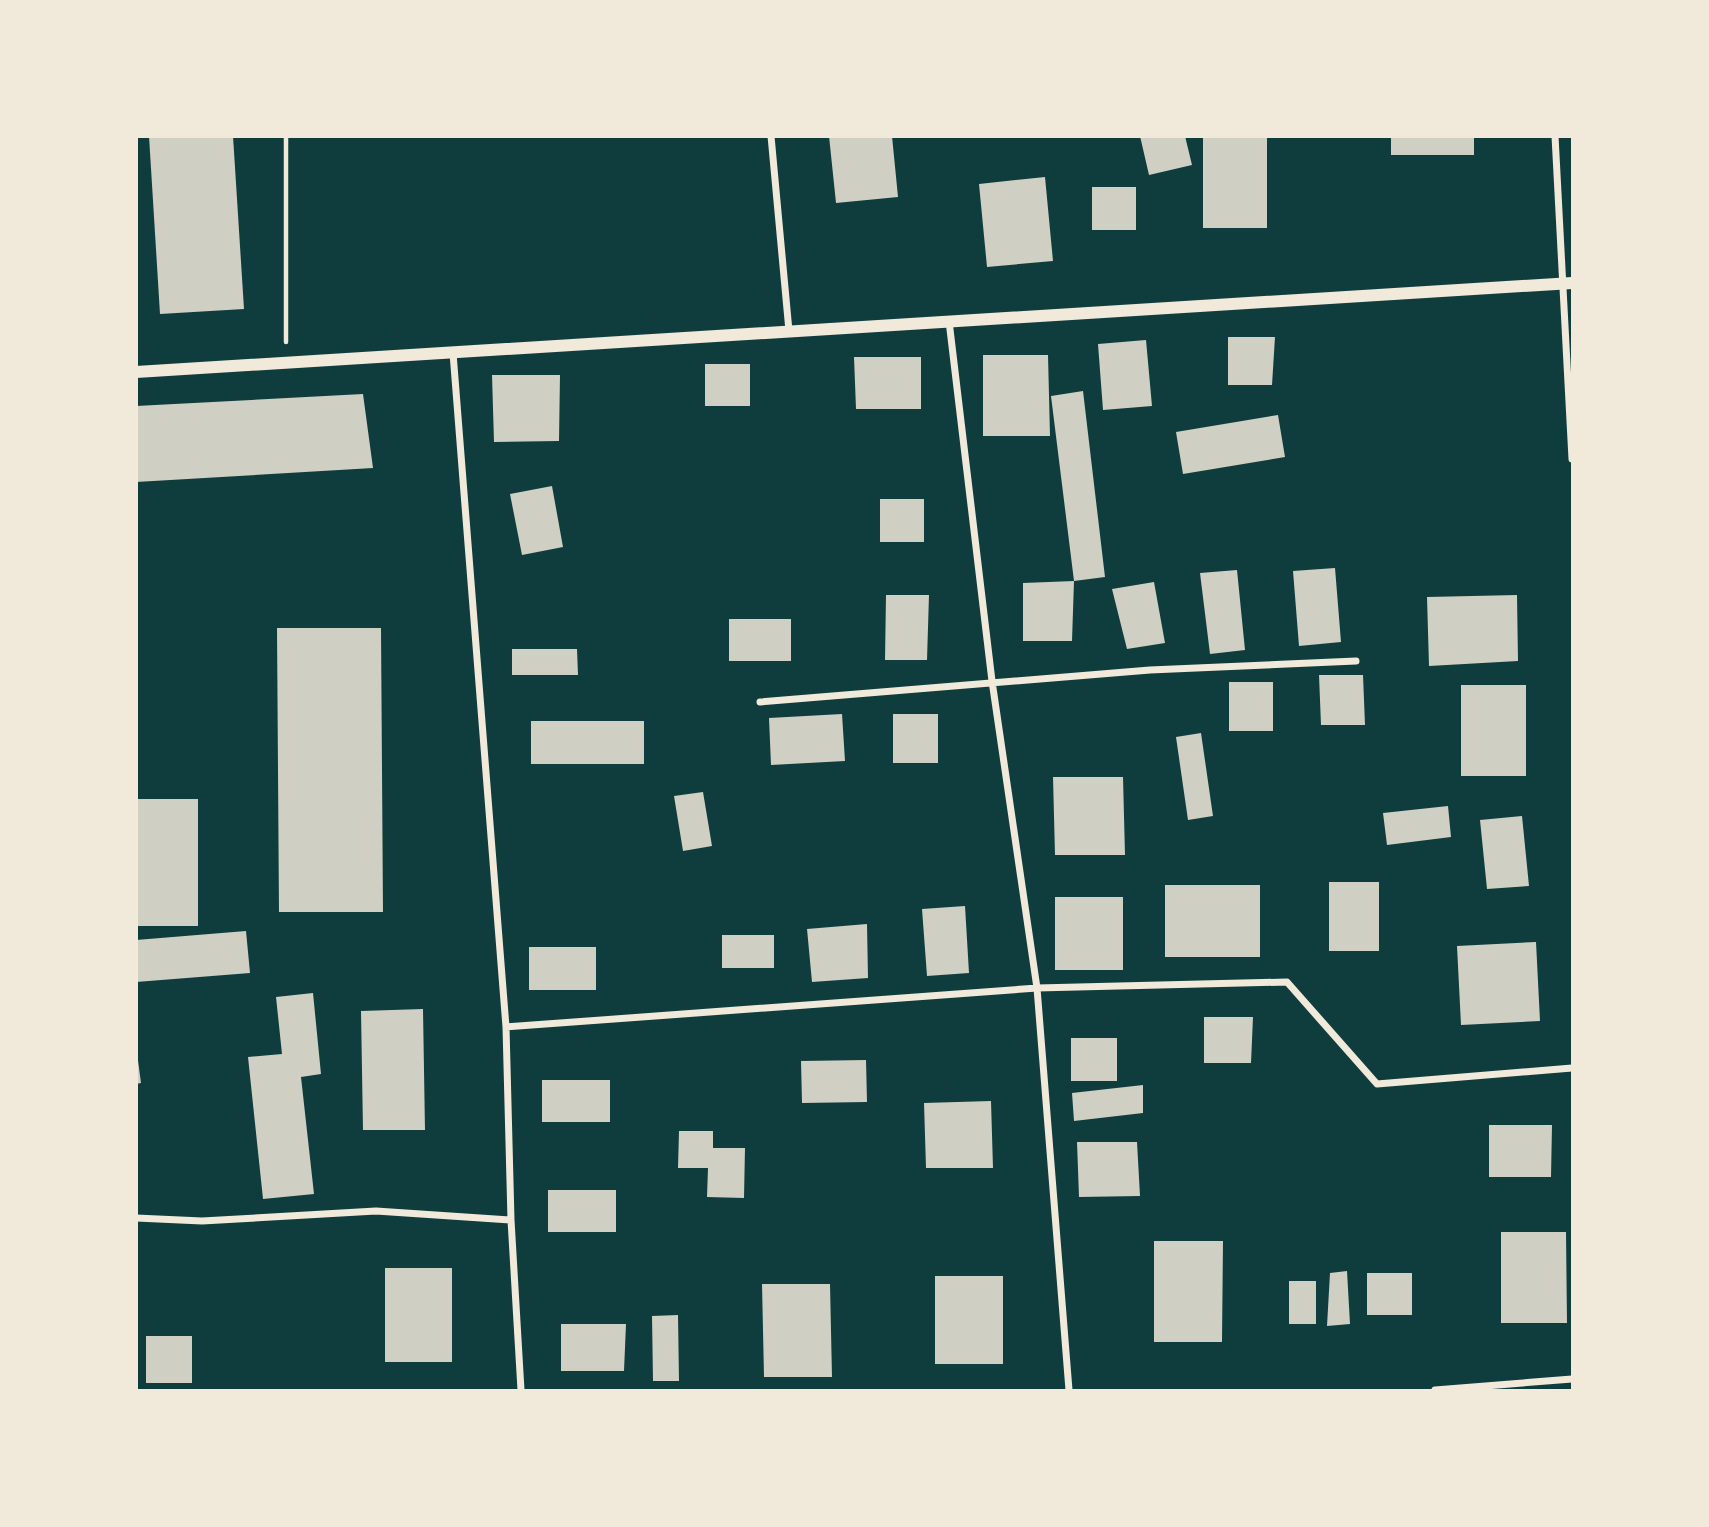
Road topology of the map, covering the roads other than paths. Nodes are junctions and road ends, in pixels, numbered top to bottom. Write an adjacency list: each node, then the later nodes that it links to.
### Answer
1 (771, 136): 5 (street)
2 (1555, 136): 3 (street)
3 (1568, 283): 4 (street); 8 (street)
4 (949, 320): 5 (street); 10 (street)
5 (789, 331): 6 (street)
6 (453, 353): 7 (street); 13 (street)
7 (136, 372)
8 (1573, 459)
9 (1356, 662): 10 (street)
10 (992, 681): 11 (street); 12 (street)
11 (760, 702)
12 (1037, 988): 13 (street); 14 (street); 19 (street)
13 (506, 1027): 16 (street)
14 (1573, 1068)
15 (136, 1218): 16 (street)
16 (511, 1220): 18 (street)
17 (1573, 1379): 20 (street)
18 (521, 1391)
19 (1069, 1391)
20 (1435, 1391)

